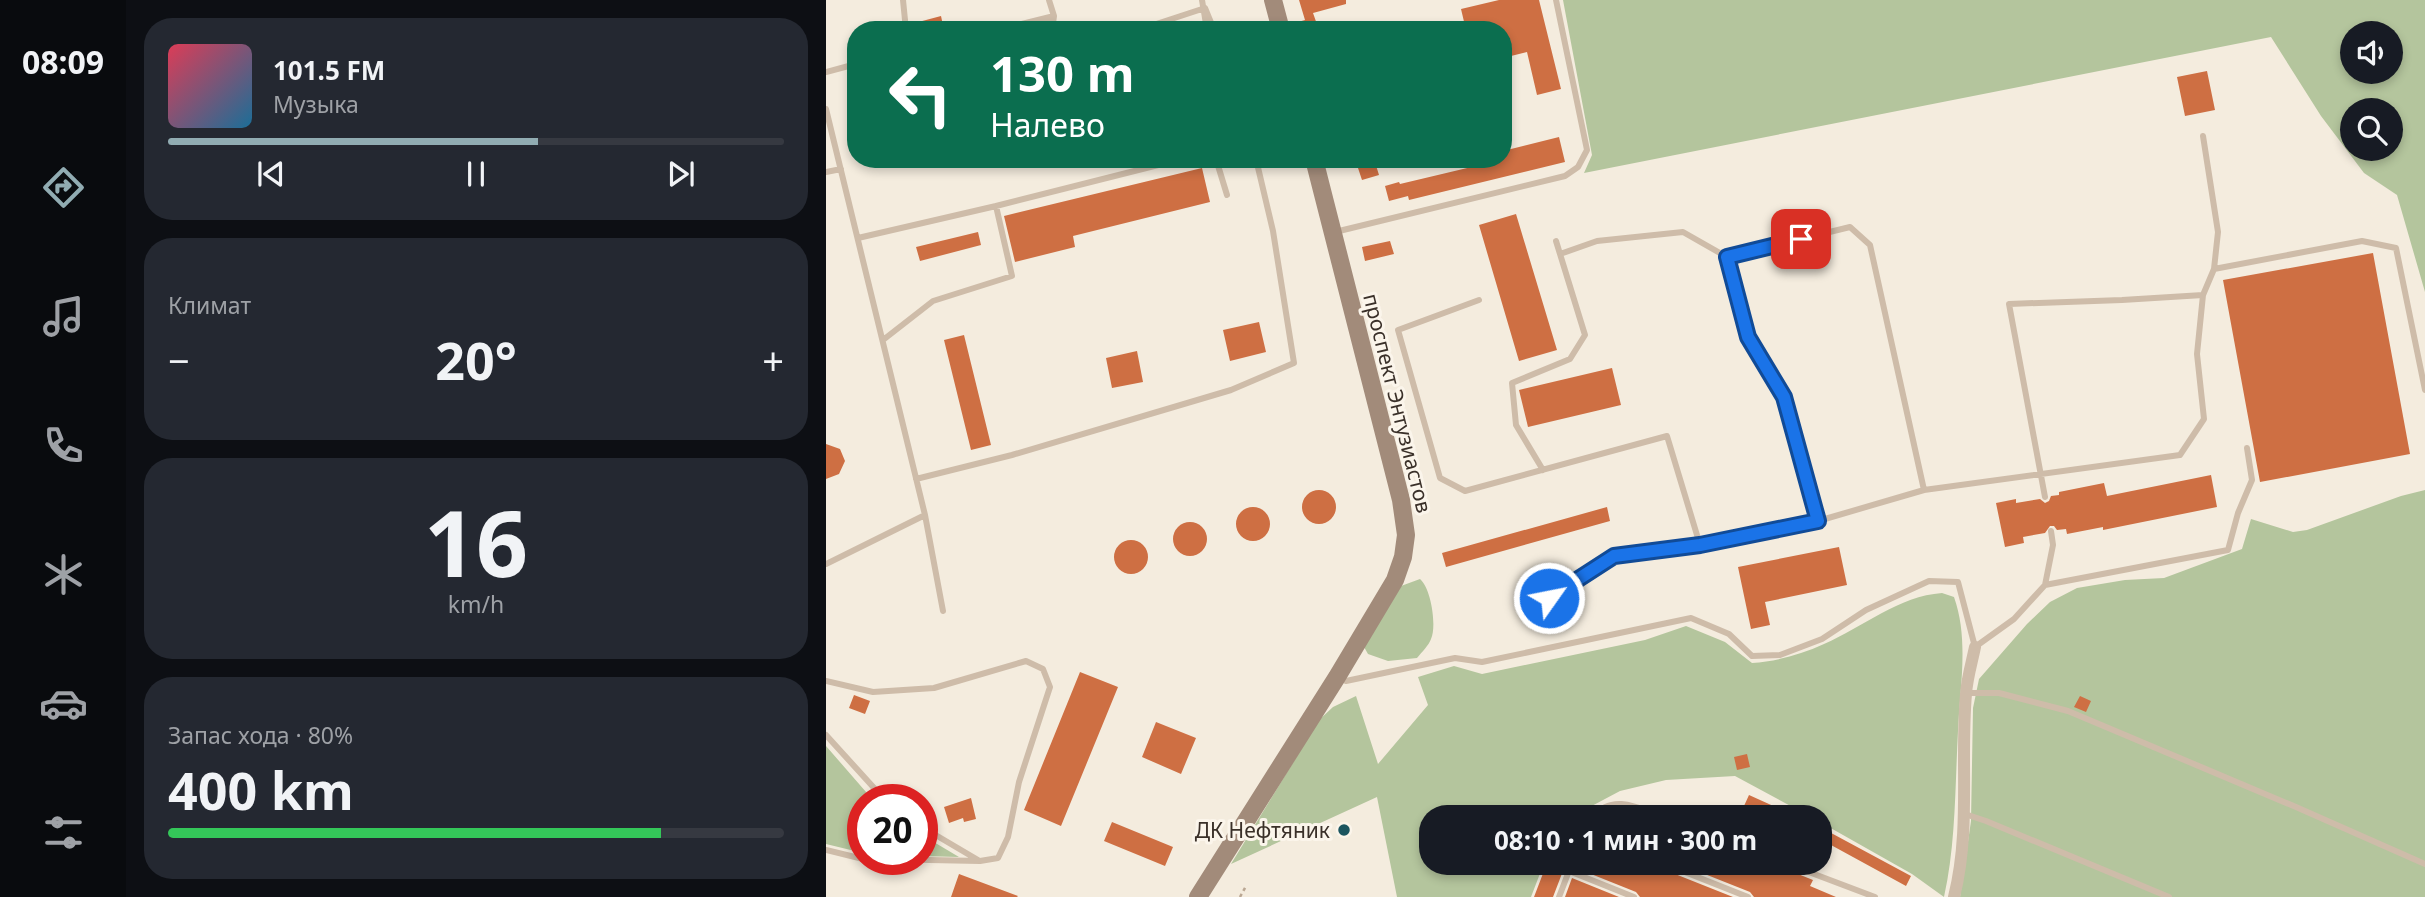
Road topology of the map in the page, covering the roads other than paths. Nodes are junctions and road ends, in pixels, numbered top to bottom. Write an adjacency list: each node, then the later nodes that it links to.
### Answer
1 (903, 0): 8 (lane)
2 (1049, 0): 7 (lane)
3 (1202, 0): 6 (lane)
4 (1273, 0): 14 (street)
5 (1556, 0): 27 (lane)
6 (1205, 8): 11 (lane); 12 (lane); 13 (lane)
7 (1054, 16): 9 (lane); 10 (lane)
8 (905, 21)
9 (1034, 21)
10 (1053, 21)
11 (1165, 21)
12 (1206, 21)
13 (1210, 21)
14 (1279, 21)
15 (847, 66): 16 (lane)
16 (826, 72)
17 (826, 109): 23 (lane)
18 (2203, 136): 32 (lane)
19 (1146, 168): 26 (lane)
20 (1219, 168): 25 (lane)
21 (1258, 168): 40 (lane)
22 (1316, 168): 27 (street, проспект Энтузиастов)
23 (841, 169): 24 (lane); 28 (lane)
24 (826, 172)
25 (1227, 195)
26 (996, 206): 28 (lane); 35 (lane)
27 (1332, 232): 52 (street, проспект Энтузиастов)
28 (858, 238): 35 (lane)
29 (1556, 241): 30 (lane)
30 (1560, 254): 31 (lane); 38 (lane)
31 (1727, 257): 41 (lane); 44 (lane)
32 (2214, 269): 33 (lane); 36 (lane)
33 (2203, 295): 39 (lane); 39 (lane)
34 (1479, 300): 38 (lane)
35 (883, 340): 40 (lane)
36 (2425, 390)
37 (2247, 448): 48 (lane)
38 (1543, 470): 46 (lane)
39 (2041, 472): 41 (lane); 42 (lane)
40 (916, 480): 43 (lane)
41 (1924, 490): 44 (lane)
42 (2045, 497)
43 (925, 515): 47 (lane); 49 (lane)
44 (1818, 521): 46 (lane)
45 (2051, 531): 48 (lane)
46 (1700, 545): 50 (lane)
47 (826, 564)
48 (2045, 585): 51 (lane)
49 (943, 611)
50 (1527, 611)
51 (1975, 647): 52 (lane); 54 (street)
52 (1337, 677): 70 (street, проспект Энтузиастов)
53 (826, 681): 64 (lane)
54 (1966, 693): 59 (street); 65 (lane)
55 (826, 735): 56 (lane)
56 (870, 784)
57 (1610, 805): 58 (lane)
58 (1631, 805)
59 (1965, 814): 75 (street); 76 (lane)
60 (938, 836): 64 (lane)
61 (826, 850): 62 (lane)
62 (847, 855)
63 (938, 860): 64 (lane)
64 (980, 861)
65 (2425, 864)
66 (1567, 875): 71 (lane)
67 (1579, 875): 72 (lane)
68 (1692, 875): 73 (lane)
69 (1816, 875): 74 (lane)
70 (1198, 897)
71 (1559, 897)
72 (1634, 897)
73 (1748, 897)
74 (1875, 897)
75 (1954, 897)
76 (2169, 897)

